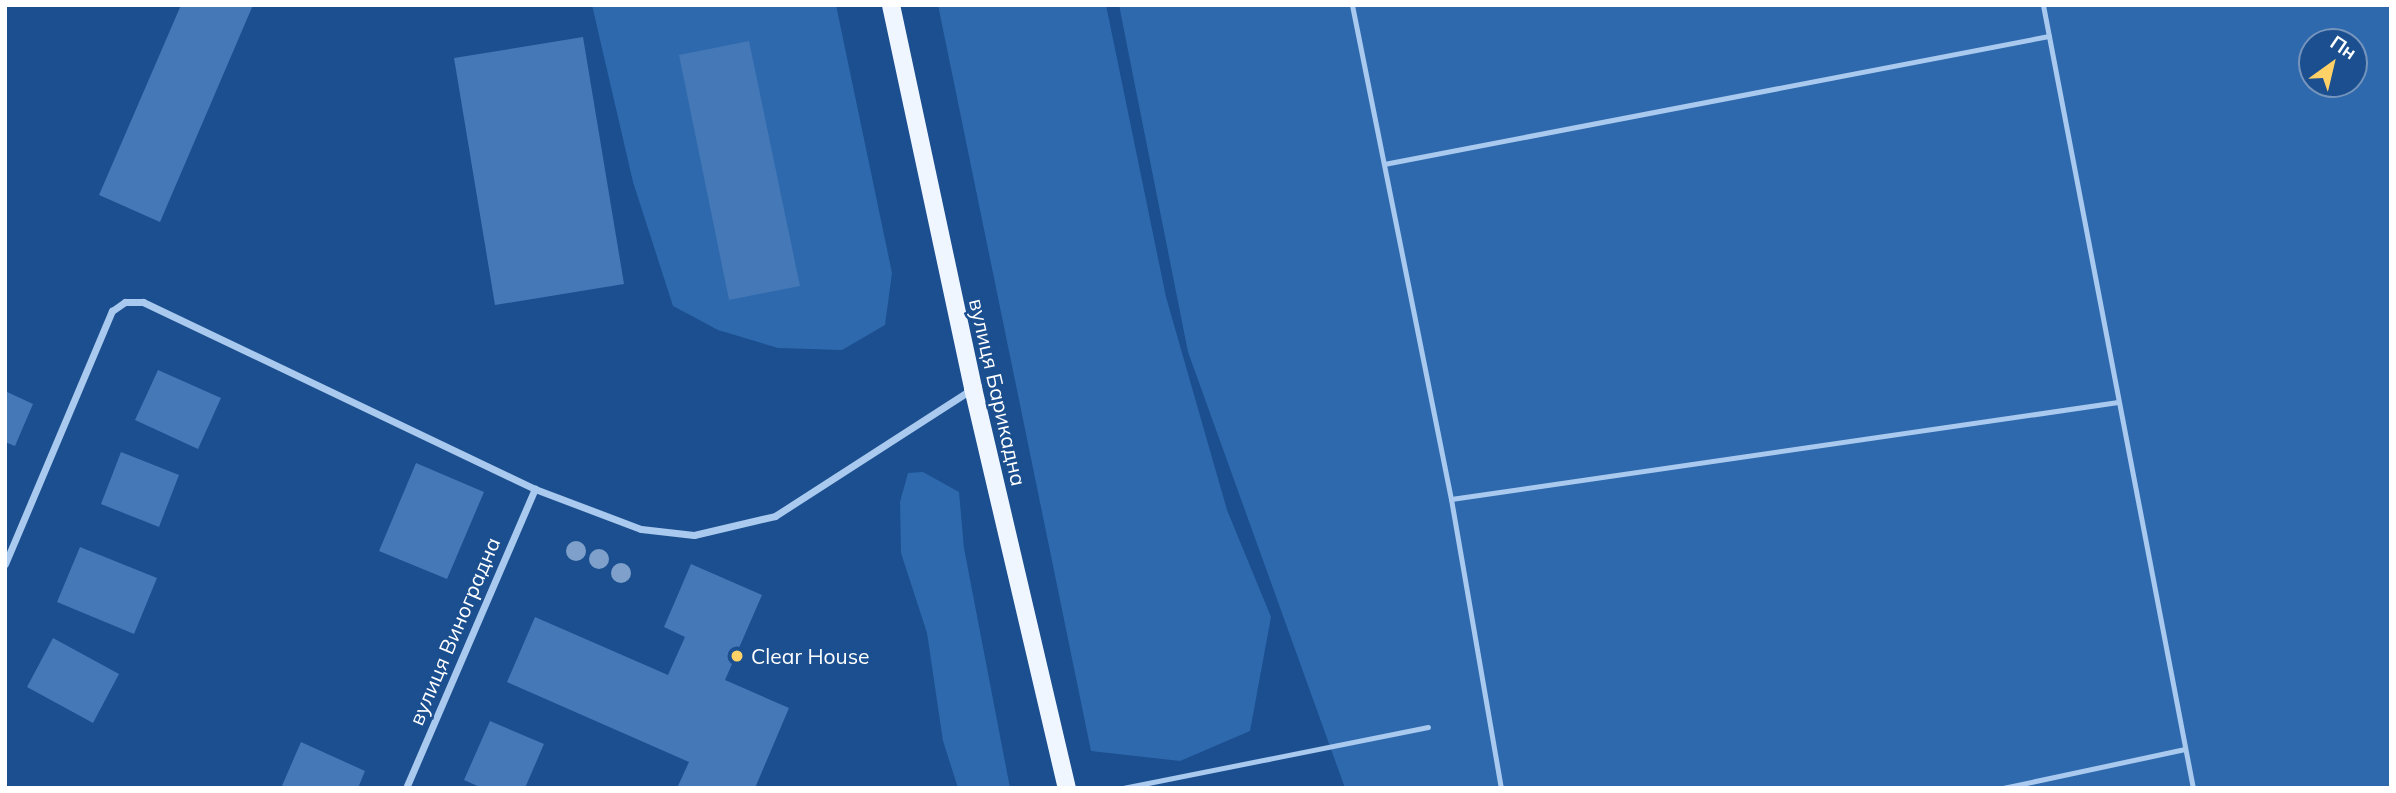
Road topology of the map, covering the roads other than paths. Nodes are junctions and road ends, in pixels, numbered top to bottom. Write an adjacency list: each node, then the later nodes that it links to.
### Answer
1 (891, 5): 6 (main road, вулиця Барикадна)
2 (1352, 5): 5 (lane)
3 (2043, 5): 4 (lane)
4 (2049, 36): 5 (lane); 7 (lane)
5 (1384, 164): 9 (lane)
6 (973, 388): 8 (street); 14 (main road, вулиця Барикадна)
7 (2118, 402): 9 (lane); 12 (lane)
8 (535, 489): 10 (street); 13 (street, вулиця Виноградна)
9 (1451, 499): 16 (lane)
10 (5, 564)
11 (1428, 726): 15 (lane)
12 (2185, 749): 17 (lane); 18 (lane)
13 (406, 788)
14 (1067, 788)
15 (1124, 788)
16 (1501, 788)
17 (2003, 788)
18 (2193, 788)

